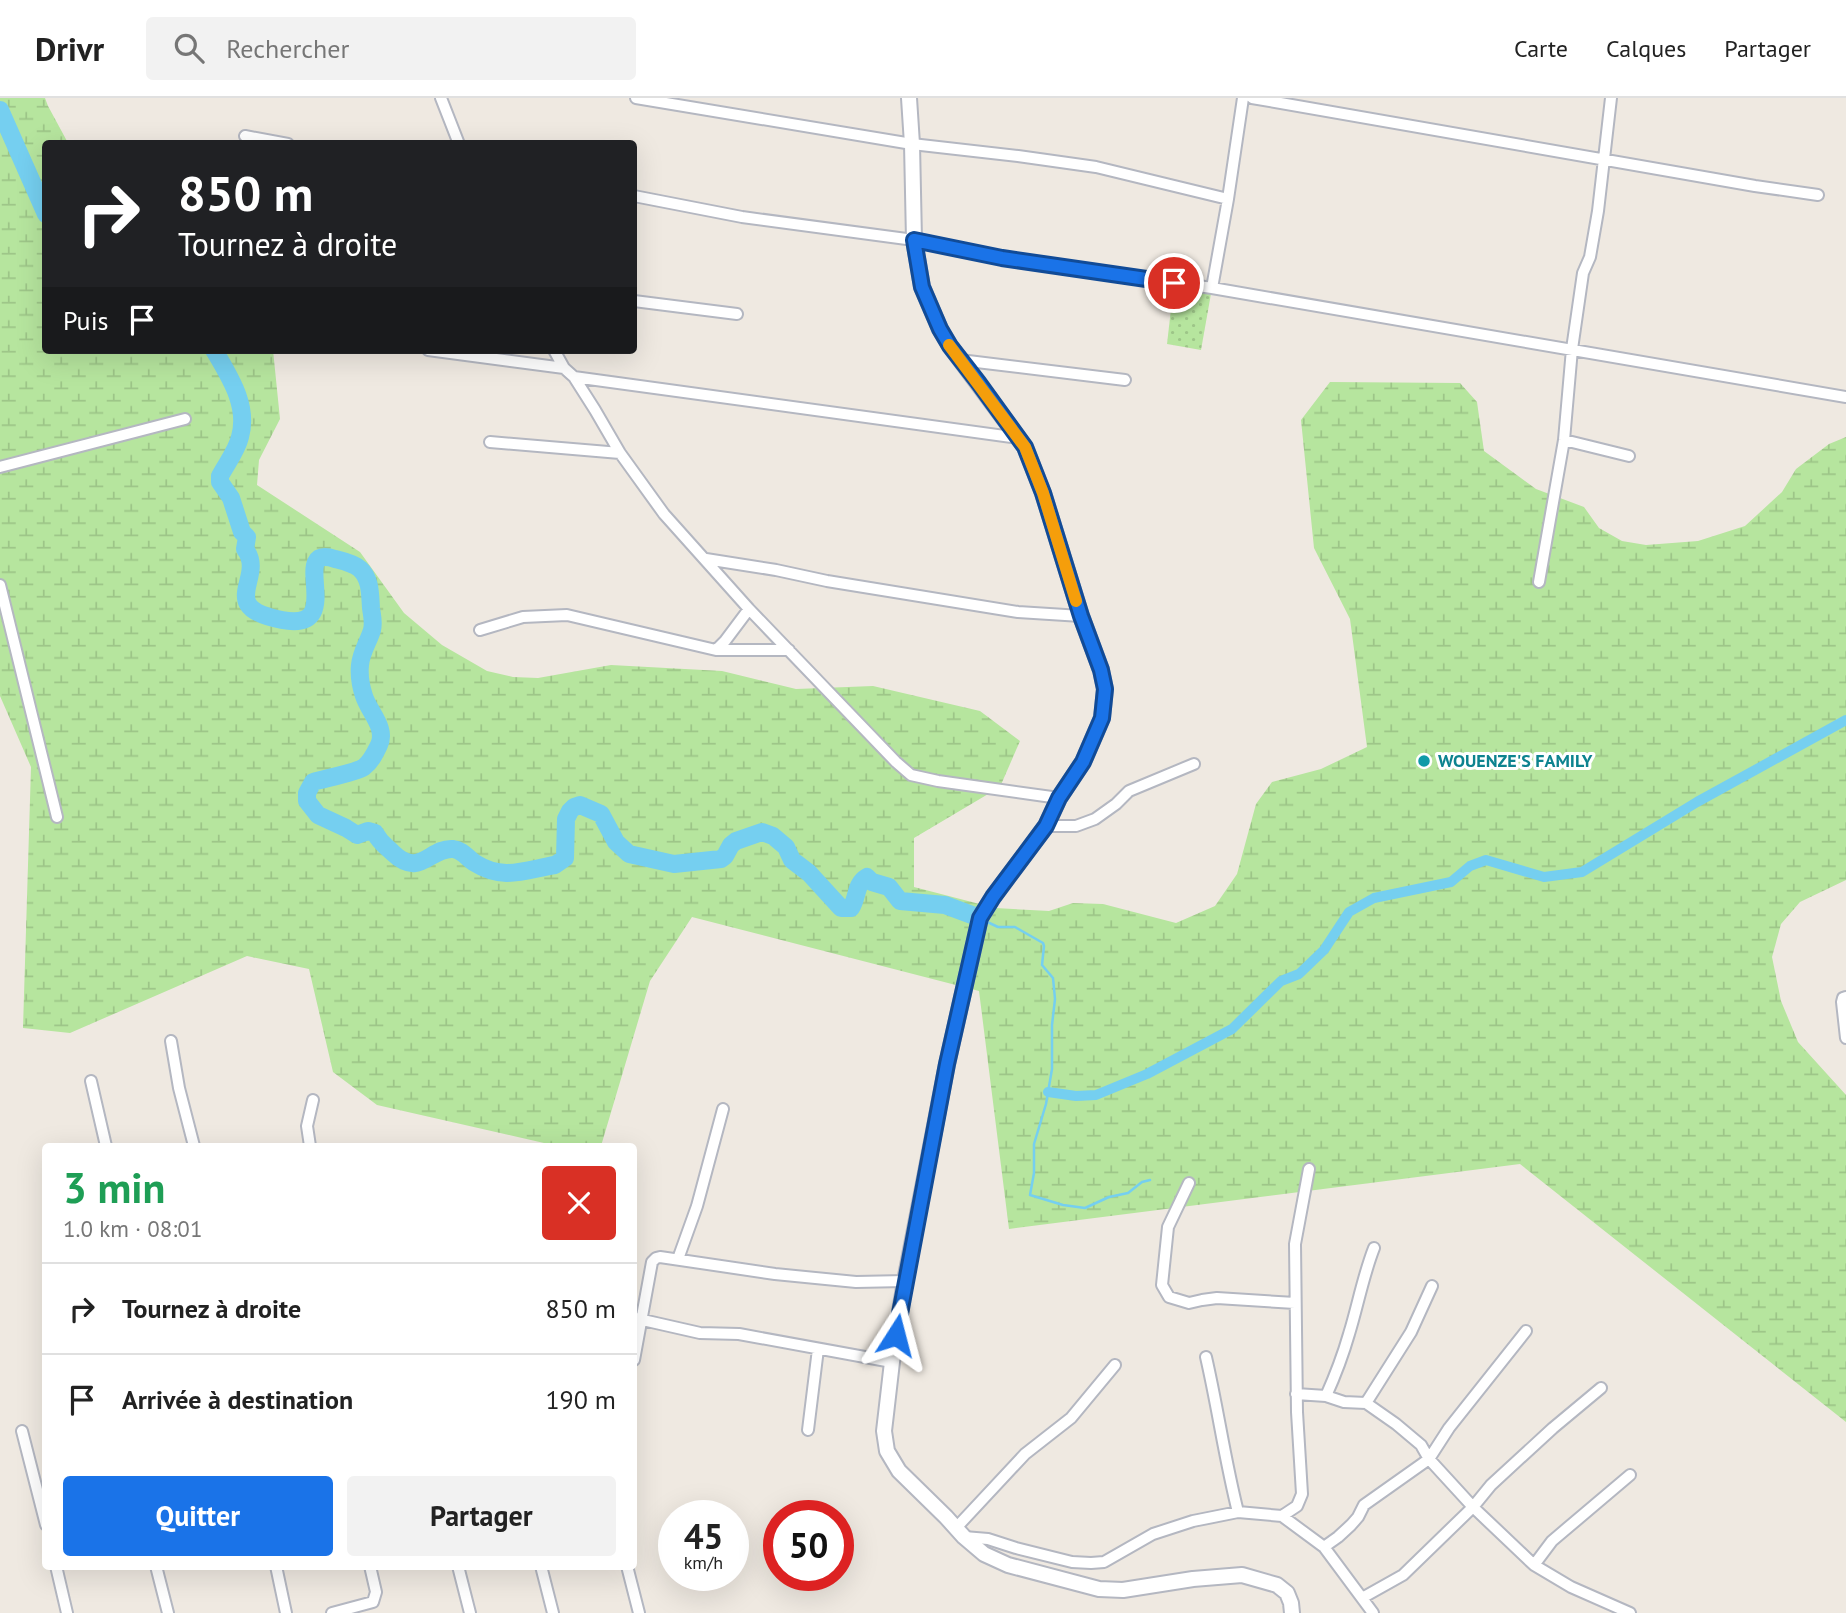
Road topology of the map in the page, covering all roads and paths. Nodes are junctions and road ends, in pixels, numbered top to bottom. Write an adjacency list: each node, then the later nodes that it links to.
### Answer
1 (441, 98): 9 (street)
2 (636, 98): 10 (street)
3 (909, 98): 10 (main road)
4 (1243, 98): 14 (street)
5 (1252, 98): 11 (street)
6 (1611, 98): 11 (street)
7 (245, 136): 8 (street)
8 (266, 140)
9 (457, 140)
10 (912, 144): 14 (street); 15 (main road)
11 (1604, 158): 12 (street); 19 (street)
12 (1818, 195)
13 (637, 197): 15 (street)
14 (1228, 199): 16 (street)
15 (914, 240): 16 (street); 22 (main road)
16 (1212, 288): 19 (street)
17 (637, 301): 18 (street)
18 (737, 314)
19 (1572, 349): 26 (street); 29 (street)
20 (458, 354): 23 (street)
21 (556, 354): 23 (street)
22 (960, 360): 25 (street); 28 (main road)
23 (564, 368): 24 (street)
24 (573, 377): 28 (street); 31 (street)
25 (1125, 380)
26 (1846, 397)
27 (185, 419): 33 (street)
28 (1019, 438): 38 (main road)
29 (1564, 440): 32 (street); 35 (street)
30 (490, 442): 31 (street)
31 (620, 453): 34 (street)
32 (1629, 456)
33 (0, 467)
34 (706, 559): 37 (street); 38 (street)
35 (1539, 582)
36 (0, 584): 44 (street)
37 (749, 609): 40 (street); 41 (street)
38 (1081, 616): 43 (main road)
39 (480, 631): 40 (street)
40 (716, 650): 41 (street)
41 (789, 650): 43 (street)
42 (1194, 764): 45 (street)
43 (1059, 798): 45 (main road)
44 (57, 817)
45 (1046, 826): 59 (main road)
46 (1846, 997): 47 (street)
47 (1846, 1038)
48 (171, 1041): 53 (street)
49 (91, 1081): 52 (street)
50 (313, 1100): 54 (street)
51 (723, 1108): 58 (street)
52 (105, 1143)
53 (193, 1143)
54 (310, 1143)
55 (1309, 1169): 61 (street)
56 (1189, 1184): 61 (street)
57 (1374, 1248): 70 (street)
58 (678, 1259): 59 (street); 62 (street)
59 (905, 1281): 66 (main road)
60 (1432, 1286): 71 (street)
61 (1295, 1303): 69 (street)
62 (637, 1319): 64 (street)
63 (1526, 1331): 74 (street)
64 (818, 1349): 66 (street); 72 (street)
65 (1206, 1357): 78 (street)
66 (892, 1363): 80 (main road)
67 (1115, 1365): 80 (street)
68 (1601, 1388): 76 (street)
69 (1296, 1394): 70 (street); 79 (street)
70 (1325, 1396): 71 (street)
71 (1366, 1403): 74 (street)
72 (808, 1430)
73 (22, 1431): 77 (street)
74 (1429, 1459): 76 (street); 81 (street)
75 (1630, 1475): 82 (street)
76 (1474, 1507): 82 (street); 90 (street)
77 (42, 1509)
78 (1238, 1512): 79 (street); 80 (street)
79 (1282, 1516): 81 (street)
80 (960, 1533): 98 (main road)
81 (1324, 1547): 90 (street)
82 (1534, 1565): 100 (street)
83 (56, 1570): 91 (street)
84 (157, 1570): 92 (street)
85 (277, 1570): 93 (street)
86 (371, 1570): 94 (street)
87 (459, 1570): 95 (street)
88 (542, 1570): 96 (street)
89 (628, 1570): 97 (street)
90 (1362, 1598): 99 (street)
91 (67, 1613)
92 (168, 1613)
93 (286, 1613)
94 (332, 1613)
95 (470, 1613)
96 (553, 1613)
97 (639, 1613)
98 (1292, 1613)
99 (1373, 1613)
100 (1630, 1613)

